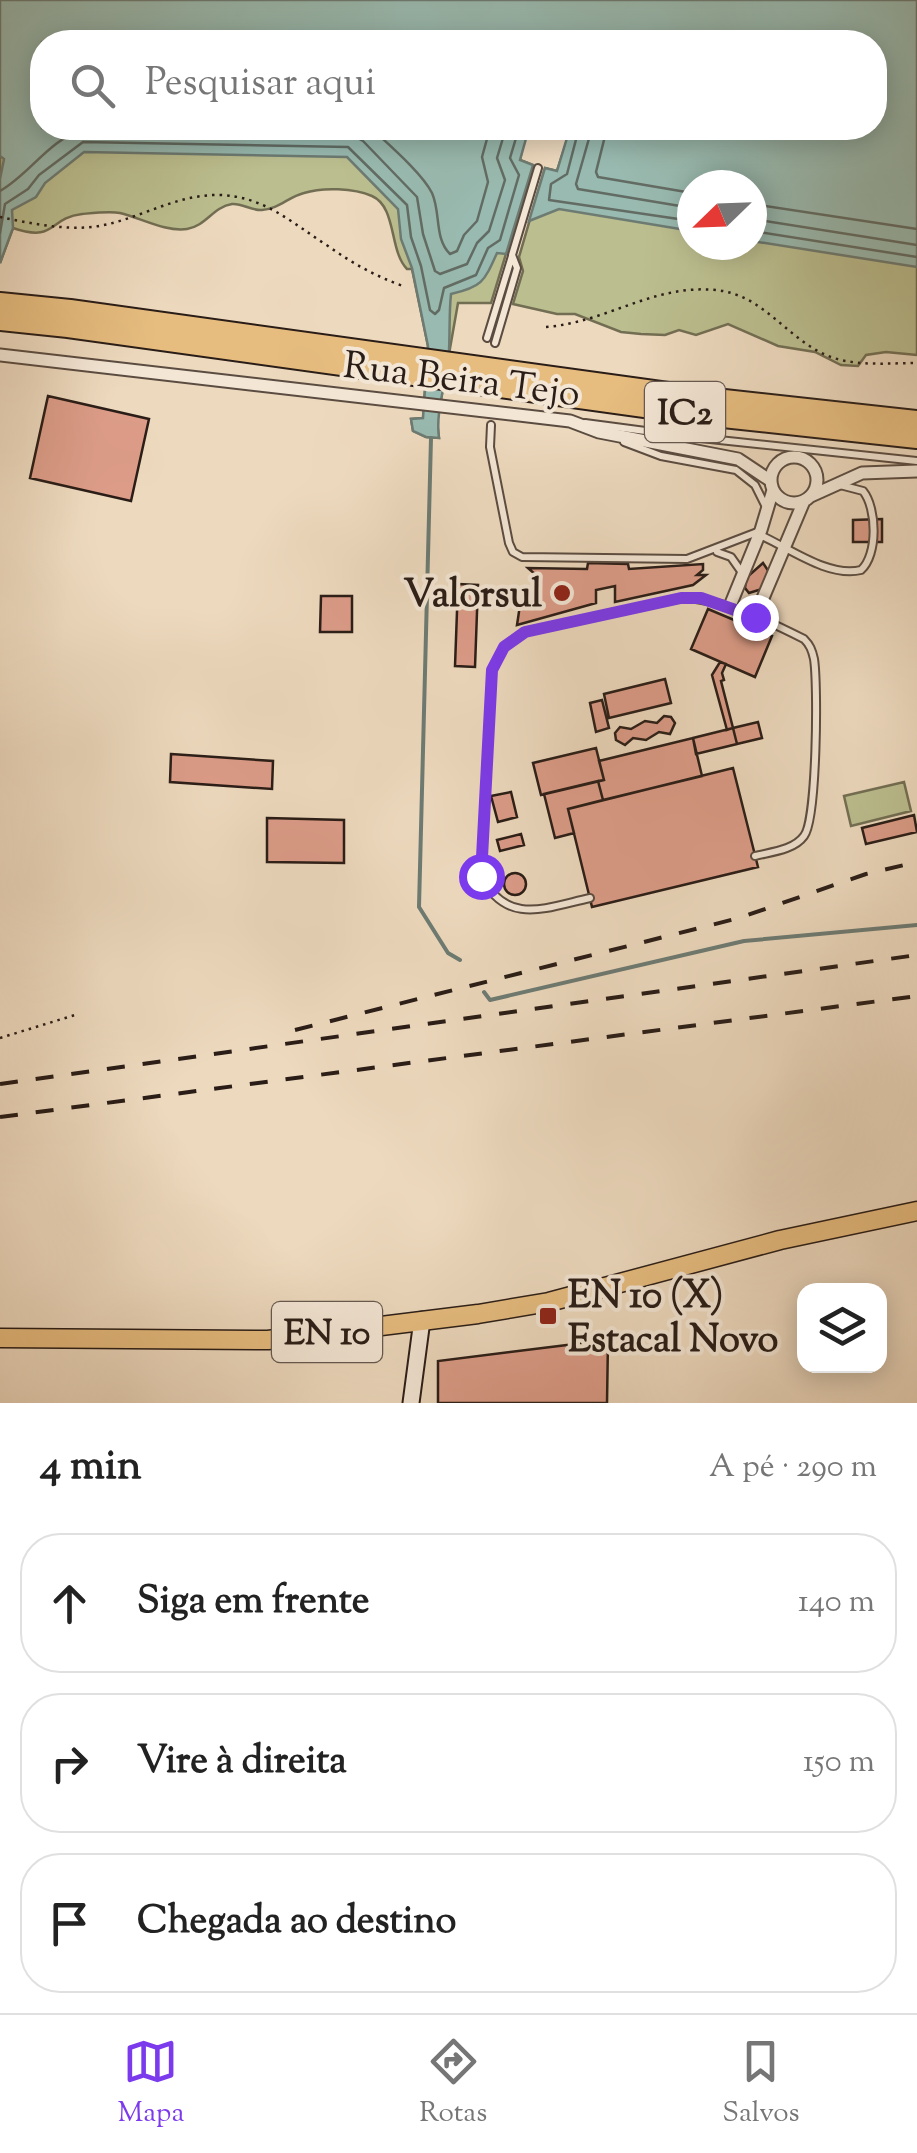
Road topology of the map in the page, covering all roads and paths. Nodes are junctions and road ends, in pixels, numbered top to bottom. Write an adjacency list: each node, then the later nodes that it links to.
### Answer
1 (538, 168): 7 (lane)
2 (0, 217): 3 (path)
3 (402, 286)
4 (0, 303): 10 (highway, IC2)
5 (0, 320): 10 (highway, IC2)
6 (546, 327): 9 (path)
7 (491, 341)
8 (0, 355): 12 (street, Rua Beira Tejo)
9 (917, 363)
10 (416, 367): 11 (highway, IC2)
11 (454, 372): 13 (highway, IC2); 16 (highway, IC2)
12 (570, 420): 15 (street); 17 (lane, Rua Beira Tejo)
13 (917, 421)
14 (492, 425): 25 (lane)
15 (599, 432): 20 (street); 22 (lane)
16 (917, 438)
17 (917, 460)
18 (917, 470): 19 (street)
19 (836, 484): 21 (street); 24 (lane)
20 (772, 486): 21 (street); 21 (street); 22 (street)
21 (808, 498): 24 (street)
22 (768, 509): 23 (street)
23 (760, 533): 24 (lane); 25 (lane); 26 (street)
24 (785, 546): 28 (street)
25 (711, 553): 26 (lane)
26 (743, 574): 27 (street)
27 (730, 606): 28 (lane); 30 (lane)
28 (755, 617): 29 (lane)
29 (755, 856)
30 (590, 898)
31 (75, 1015): 32 (path)
32 (0, 1038)
33 (917, 1211): 34 (main road, EN 10)
34 (422, 1320): 35 (main road, EN 10); 36 (street)
35 (0, 1338)
36 (411, 1403)

